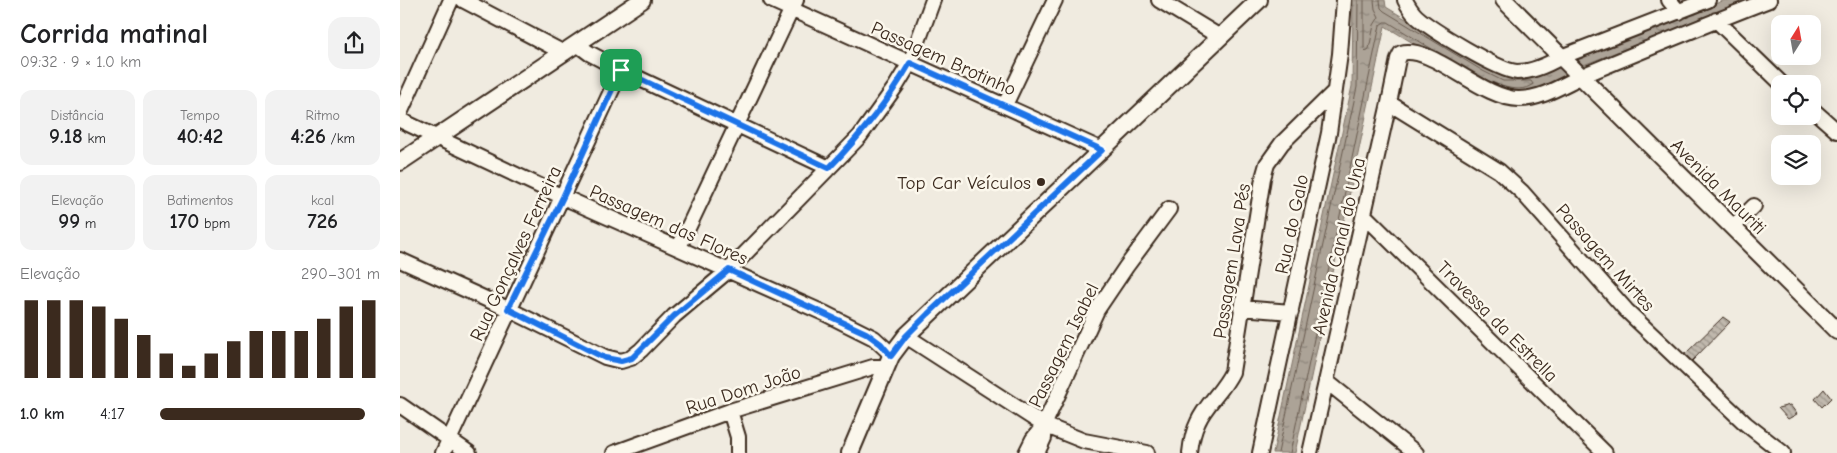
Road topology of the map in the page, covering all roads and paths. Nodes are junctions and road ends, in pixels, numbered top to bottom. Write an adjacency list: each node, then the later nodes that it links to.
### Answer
1 (451, 0): 27 (street)
2 (463, 0): 19 (street)
3 (642, 0): 19 (main road)
4 (770, 0): 15 (street, Passagem Brotinho)
5 (933, 0): 20 (street)
6 (1055, 0): 26 (street)
7 (1159, 0): 18 (street)
8 (1259, 0): 18 (main road)
9 (1344, 0): 24 (street, Rua do Galo)
10 (1405, 0): 21 (street)
11 (1504, 0): 21 (main road, Avenida Mauriti)
12 (1669, 0): 16 (street)
13 (1708, 0): 16 (street)
14 (1769, 0): 17 (street)
15 (794, 5): 20 (street, Passagem Brotinho); 30 (street)
16 (1679, 12): 21 (street)
17 (1716, 20): 21 (street); 23 (street)
18 (1220, 37): 33 (main road)
19 (570, 49): 22 (street); 32 (main road)
20 (910, 63): 26 (street, Passagem Brotinho); 35 (street)
21 (1570, 66): 25 (street, Avenida Canal do Una); 40 (main road, Avenida Mauriti)
22 (621, 70): 30 (street); 36 (street, Rua Gonçalves Ferreira)
23 (1773, 75)
24 (1335, 91): 44 (street, Passagem Lava Pés); 46 (street, Rua do Galo)
25 (1389, 103): 39 (street, Avenida Canal do Una); 68 (street, Passagem Mirtes)
26 (1005, 105): 33 (street, Passagem Brotinho)
27 (400, 113)
28 (1821, 117): 31 (street)
29 (400, 120): 32 (street, Passagem das Flores)
30 (736, 125): 35 (street); 41 (street)
31 (1837, 132)
32 (437, 137): 34 (main road); 36 (street, Passagem das Flores)
33 (1102, 150): 48 (main road)
34 (400, 162)
35 (829, 168): 43 (street)
36 (563, 197): 41 (street, Passagem das Flores); 45 (street, Rua Gonçalves Ferreira)
37 (1754, 206): 40 (street)
38 (1169, 208): 53 (street, Passagem Isabel)
39 (1364, 215): 50 (street, Avenida Canal do Una); 67 (street, Travessa da Estrella)
40 (1733, 228): 47 (main road, Avenida Mauriti)
41 (680, 247): 43 (street, Passagem das Flores)
42 (400, 260): 45 (street)
43 (729, 270): 45 (street); 49 (street, Passagem das Flores)
44 (1242, 308): 46 (street); 63 (street, Passagem Lava Pés)
45 (508, 309): 54 (street, Rua Gonçalves Ferreira)
46 (1291, 312): 64 (street, Rua do Galo)
47 (1837, 331)
48 (906, 336): 49 (main road); 53 (street)
49 (888, 362): 52 (street, Rua Dom João); 59 (main road)
50 (1326, 381): 65 (street, Avenida Canal do Una); 66 (street)
51 (400, 405): 54 (street)
52 (730, 411): 57 (street, Rua Dom João); 58 (street)
53 (1044, 425): 55 (street); 60 (street, Passagem Isabel); 61 (street, Passagem Isabel)
54 (446, 447): 56 (street)
55 (1082, 447): 62 (street)
56 (469, 453)
57 (614, 453)
58 (738, 453)
59 (850, 453)
60 (1026, 453)
61 (1037, 453)
62 (1147, 453)
63 (1190, 453)
64 (1260, 453)
65 (1310, 453)
66 (1416, 453)
67 (1605, 453)
68 (1783, 453)

